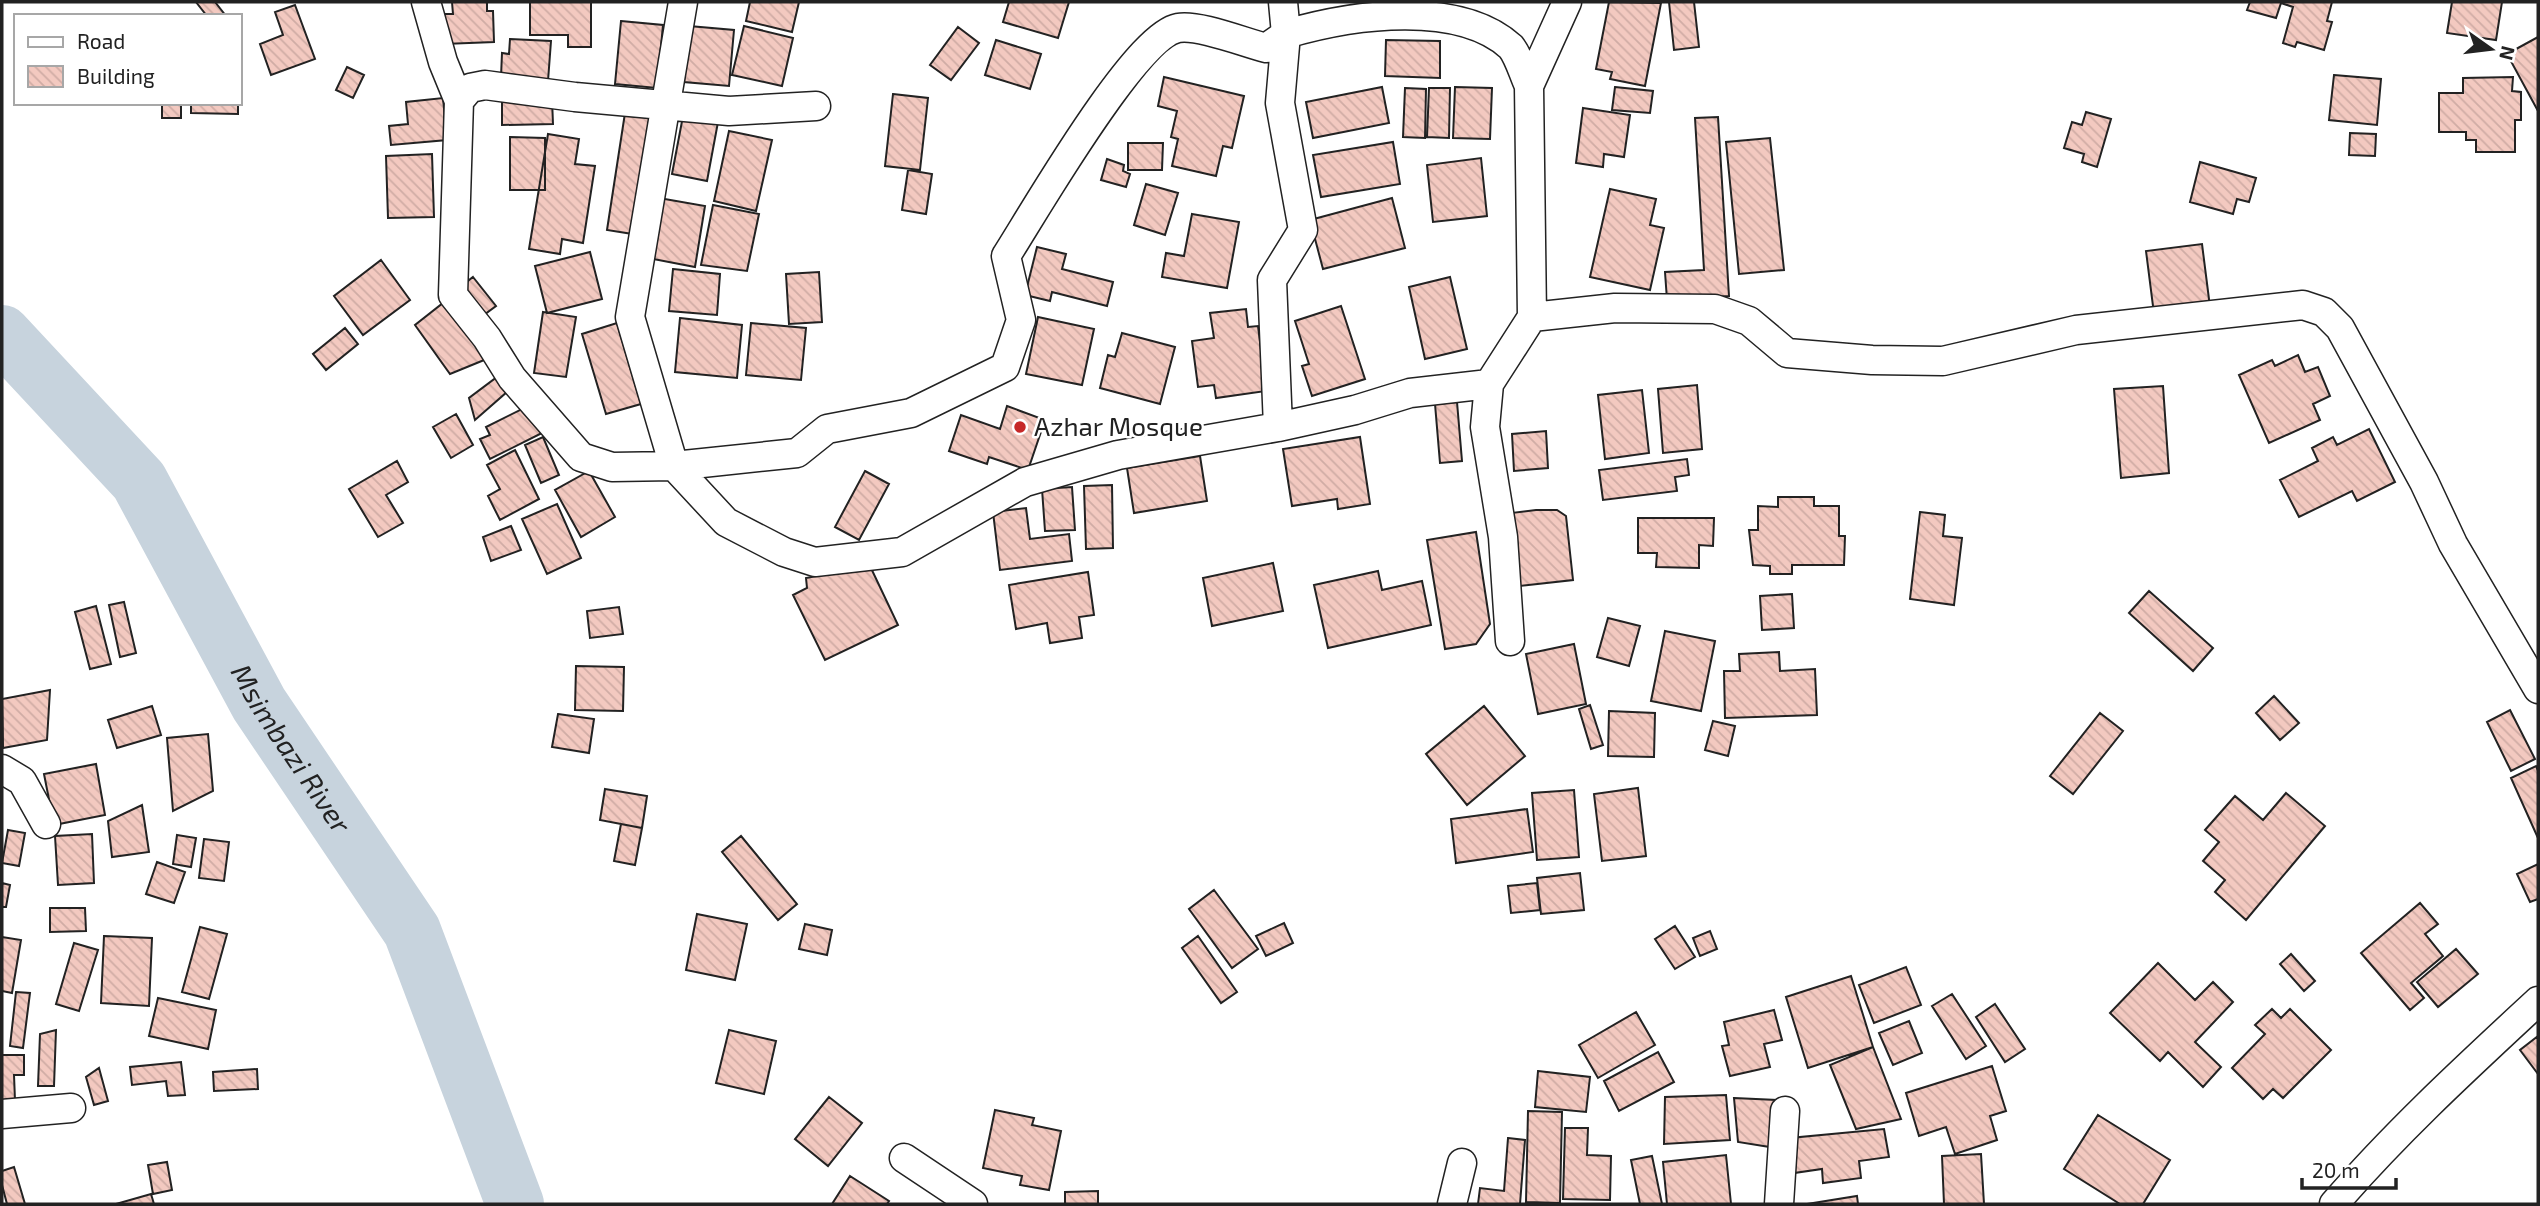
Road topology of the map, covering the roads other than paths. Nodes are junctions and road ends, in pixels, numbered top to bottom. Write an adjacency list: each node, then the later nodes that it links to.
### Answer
1 (426, 2): 7 (street)
2 (683, 2): 8 (street)
3 (1283, 2): 5 (street)
4 (1567, 2): 6 (street)
5 (1286, 34): 6 (street); 12 (street); 13 (street)
6 (1529, 86): 10 (street)
7 (459, 101): 8 (street); 13 (street)
8 (664, 106): 9 (street); 13 (street)
9 (816, 106)
10 (1532, 317): 11 (street); 15 (street)
11 (1489, 384): 12 (street); 14 (street)
12 (1278, 427): 13 (street)
13 (674, 466)
14 (1510, 641)
15 (2538, 689)
16 (2, 769): 17 (street)
17 (46, 824)
18 (2538, 1001): 27 (street)
19 (71, 1108): 21 (street)
20 (1784, 1111): 26 (street)
21 (2, 1114)
22 (904, 1158): 24 (street)
23 (1462, 1163): 25 (street)
24 (974, 1204)
25 (1452, 1204)
26 (1779, 1204)
27 (2334, 1204)

